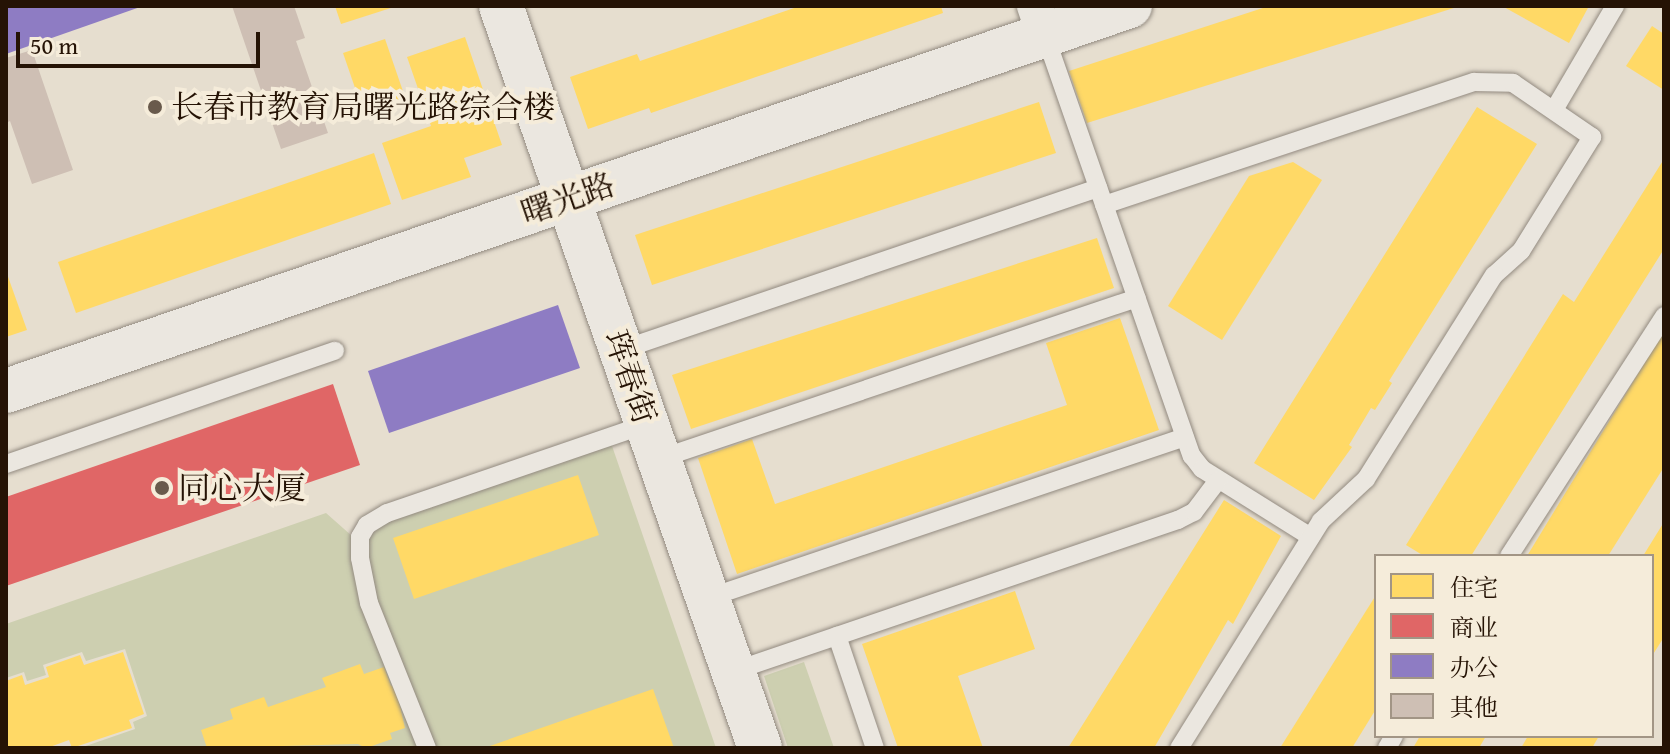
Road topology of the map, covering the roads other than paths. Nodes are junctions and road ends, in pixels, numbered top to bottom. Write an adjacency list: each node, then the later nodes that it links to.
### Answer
1 (501, 6): 7 (street, 珲春街)
2 (1130, 6): 4 (street, 曙光路)
3 (1615, 6): 5 (lane)
4 (1040, 21): 6 (lane); 7 (street, 曙光路)
5 (1554, 110): 6 (lane); 17 (lane)
6 (1101, 197): 8 (lane); 10 (lane)
7 (568, 199): 10 (street, 珲春街); 12 (street, 曙光路)
8 (1137, 298): 13 (lane); 14 (lane)
9 (1664, 316): 18 (lane)
10 (621, 350): 14 (street, 珲春街)
11 (335, 351): 15 (lane)
12 (6, 391)
13 (1185, 437): 16 (lane); 19 (lane)
14 (653, 442): 19 (street, 珲春街); 22 (lane)
15 (6, 464)
16 (1218, 480): 17 (lane); 20 (lane)
17 (1311, 537): 25 (lane)
18 (1510, 554)
19 (708, 598): 21 (street, 珲春街)
20 (837, 636): 21 (lane); 24 (lane)
21 (734, 671): 23 (street, 珲春街)
22 (427, 748)
23 (760, 748)
24 (875, 748)
25 (1179, 748)

